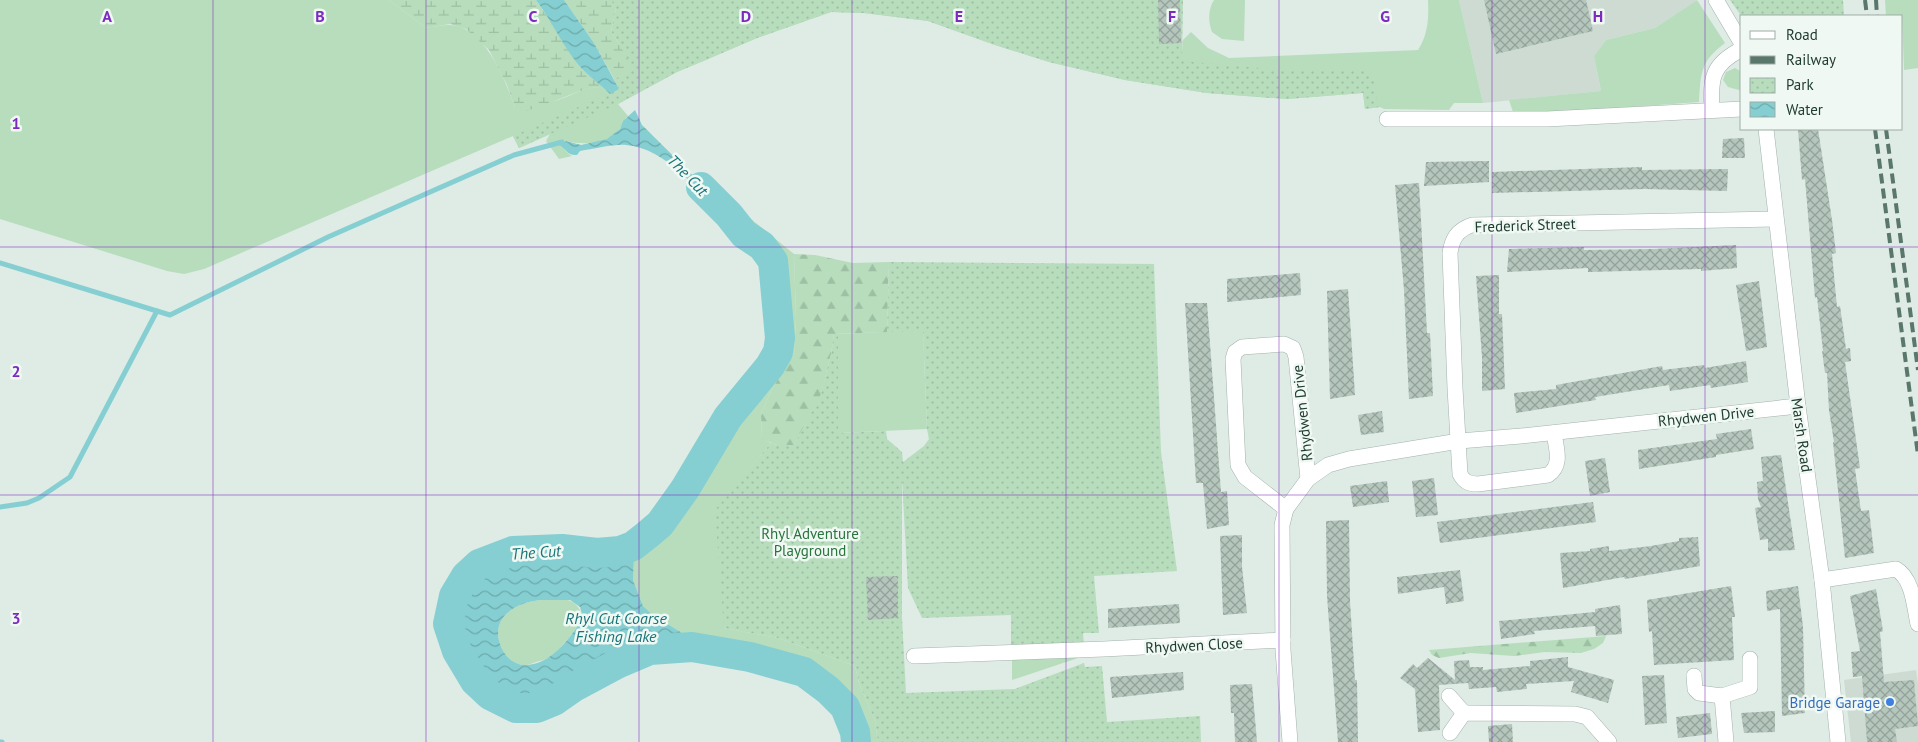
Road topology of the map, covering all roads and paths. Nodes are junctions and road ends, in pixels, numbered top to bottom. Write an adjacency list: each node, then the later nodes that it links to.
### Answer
1 (1716, 0): 2 (street)
2 (1740, 40)
3 (1740, 50): 5 (street)
4 (1740, 108): 5 (street)
5 (1712, 110): 6 (street)
6 (1387, 120)
7 (1766, 130): 8 (street, Marsh Road)
8 (1775, 219): 9 (street, Marsh Road); 11 (street, Frederick Street)
9 (1798, 406): 10 (street, Rhydwen Drive); 14 (street, Marsh Road)
10 (1554, 432): 11 (street, Rhydwen Drive); 11 (street)
11 (1459, 441): 12 (street, Rhydwen Drive)
12 (1308, 479): 13 (street, Rhydwen Drive); 13 (street, Rhydwen Drive)
13 (1286, 509): 16 (street, Rhydwen Drive)
14 (1822, 580): 15 (street); 27 (street, Marsh Road)
15 (1918, 624)
16 (1283, 640): 17 (street, Rhydwen Close); 24 (street, Rhydwen Drive)
17 (914, 656)
18 (1750, 659): 21 (street)
19 (1694, 676): 21 (street)
20 (1449, 696): 22 (street)
21 (1722, 696): 26 (street)
22 (1464, 713): 23 (street); 25 (street)
23 (1450, 733)
24 (1290, 742)
25 (1609, 742)
26 (1726, 742)
27 (1838, 742)

